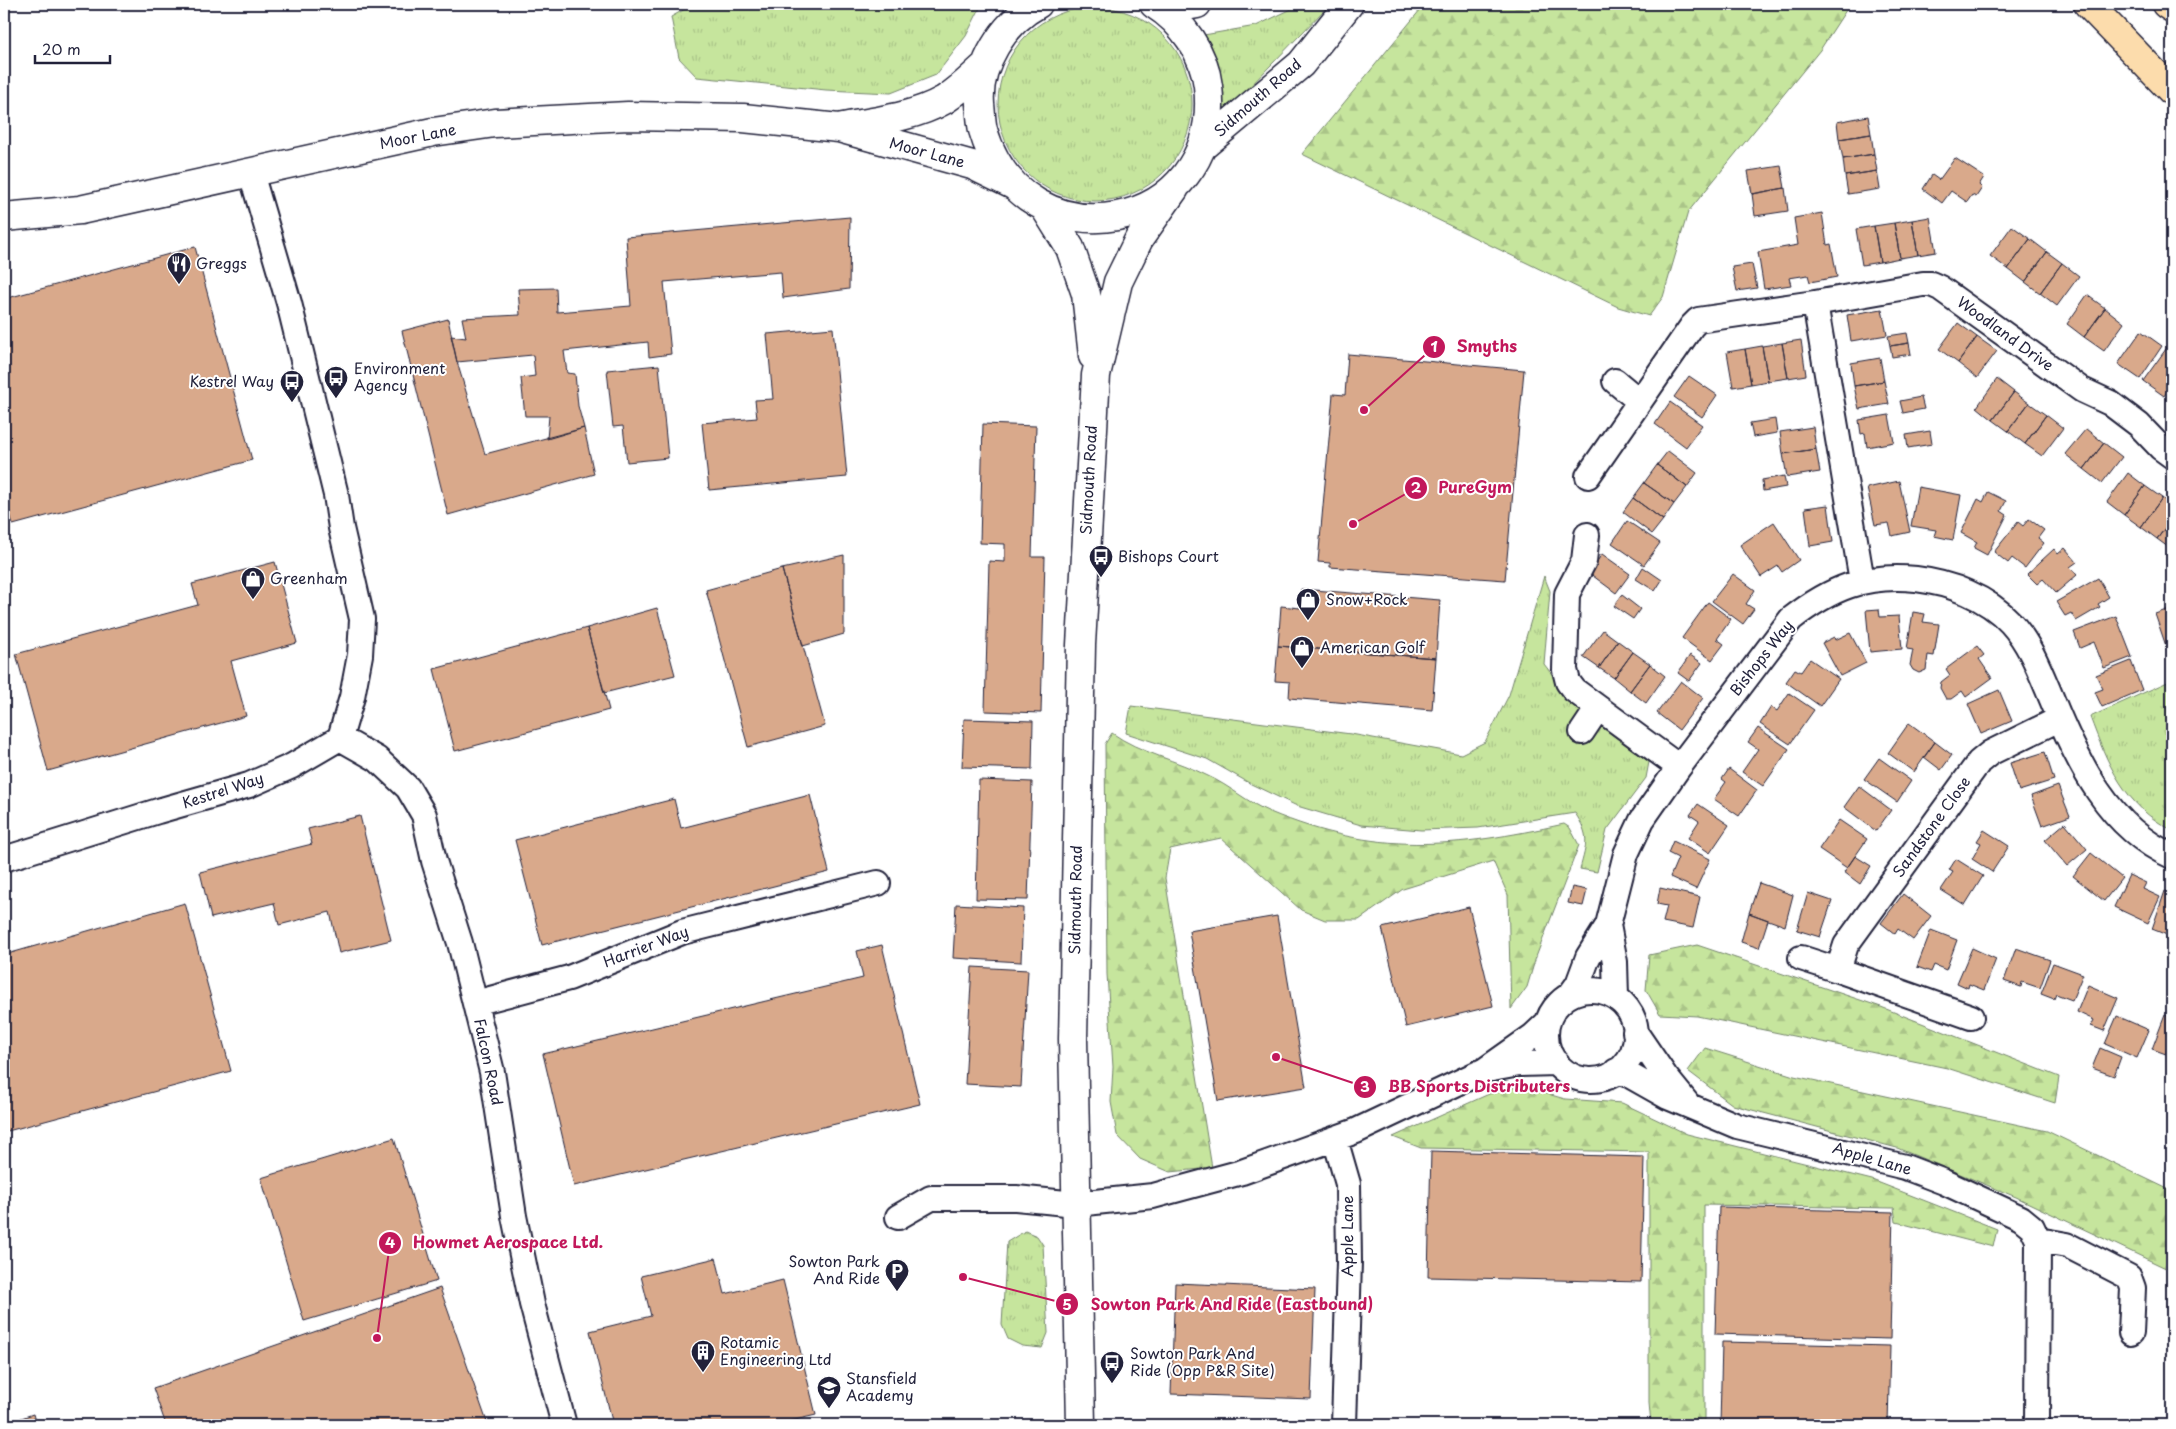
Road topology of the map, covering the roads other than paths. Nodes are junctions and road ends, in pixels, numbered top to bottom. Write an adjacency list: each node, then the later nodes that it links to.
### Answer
1 (1038, 4): 8 (main road)
2 (1197, 4): 6 (main road)
3 (1349, 4): 11 (main road, Sidmouth Road)
4 (2088, 4): 9 (main road)
5 (2166, 4): 7 (main road)
6 (1159, 7): 11 (main road)
7 (2172, 8)
8 (986, 66): 10 (main road, Moor Lane); 13 (main road)
9 (2172, 91)
10 (839, 128): 12 (main road, Moor Lane); 13 (main road, Moor Lane)
11 (1204, 145): 14 (main road)
12 (251, 173): 16 (main road, Moor Lane); 28 (street)
13 (1013, 185): 15 (main road)
14 (1175, 188): 15 (main road); 18 (main road, Sidmouth Road)
15 (1046, 208): 18 (main road, Sidmouth Road)
16 (4, 217)
17 (1815, 303): 20 (street, Woodland Drive); 21 (street, Woodland Drive); 24 (street)
18 (1096, 375): 47 (main road, Sidmouth Road)
19 (1615, 382): 20 (street)
20 (1639, 401): 22 (street, Woodland Drive)
21 (2172, 456)
22 (1588, 476)
23 (1586, 535): 25 (street)
24 (1862, 580): 26 (street, Bishops Way); 29 (street, Bishops Way)
25 (1598, 708): 27 (street); 29 (street)
26 (2060, 719): 30 (street, Bishops Way); 35 (street, Sandstone Close)
27 (1582, 732)
28 (340, 738): 31 (street, Kestrel Way); 38 (street, Falcon Road)
29 (1679, 767): 33 (street, Bishops Way)
30 (2172, 856)
31 (4, 859)
32 (878, 883): 38 (street, Harrier Way)
33 (1608, 925): 36 (street, Bishops Way); 37 (street, Bishops Way)
34 (1801, 958): 35 (street)
35 (1838, 970): 39 (street)
36 (1570, 995): 37 (street); 40 (street)
37 (1616, 997): 41 (street)
38 (475, 1003): 51 (street, Falcon Road)
39 (1971, 1016)
40 (1548, 1022): 42 (street); 43 (street)
41 (1635, 1032): 44 (street); 45 (street, Apple Lane)
42 (1557, 1063): 43 (street); 44 (street)
43 (1485, 1070): 46 (street)
44 (1616, 1071): 45 (street, Apple Lane)
45 (1691, 1107): 49 (street, Apple Lane)
46 (1335, 1139): 47 (street); 53 (street, Apple Lane)
47 (1076, 1204): 48 (street); 52 (main road, Sidmouth Road)
48 (898, 1217)
49 (2038, 1240): 50 (street); 54 (street)
50 (2131, 1333)
51 (564, 1425)
52 (1081, 1425)
53 (1344, 1425)
54 (2037, 1425)

